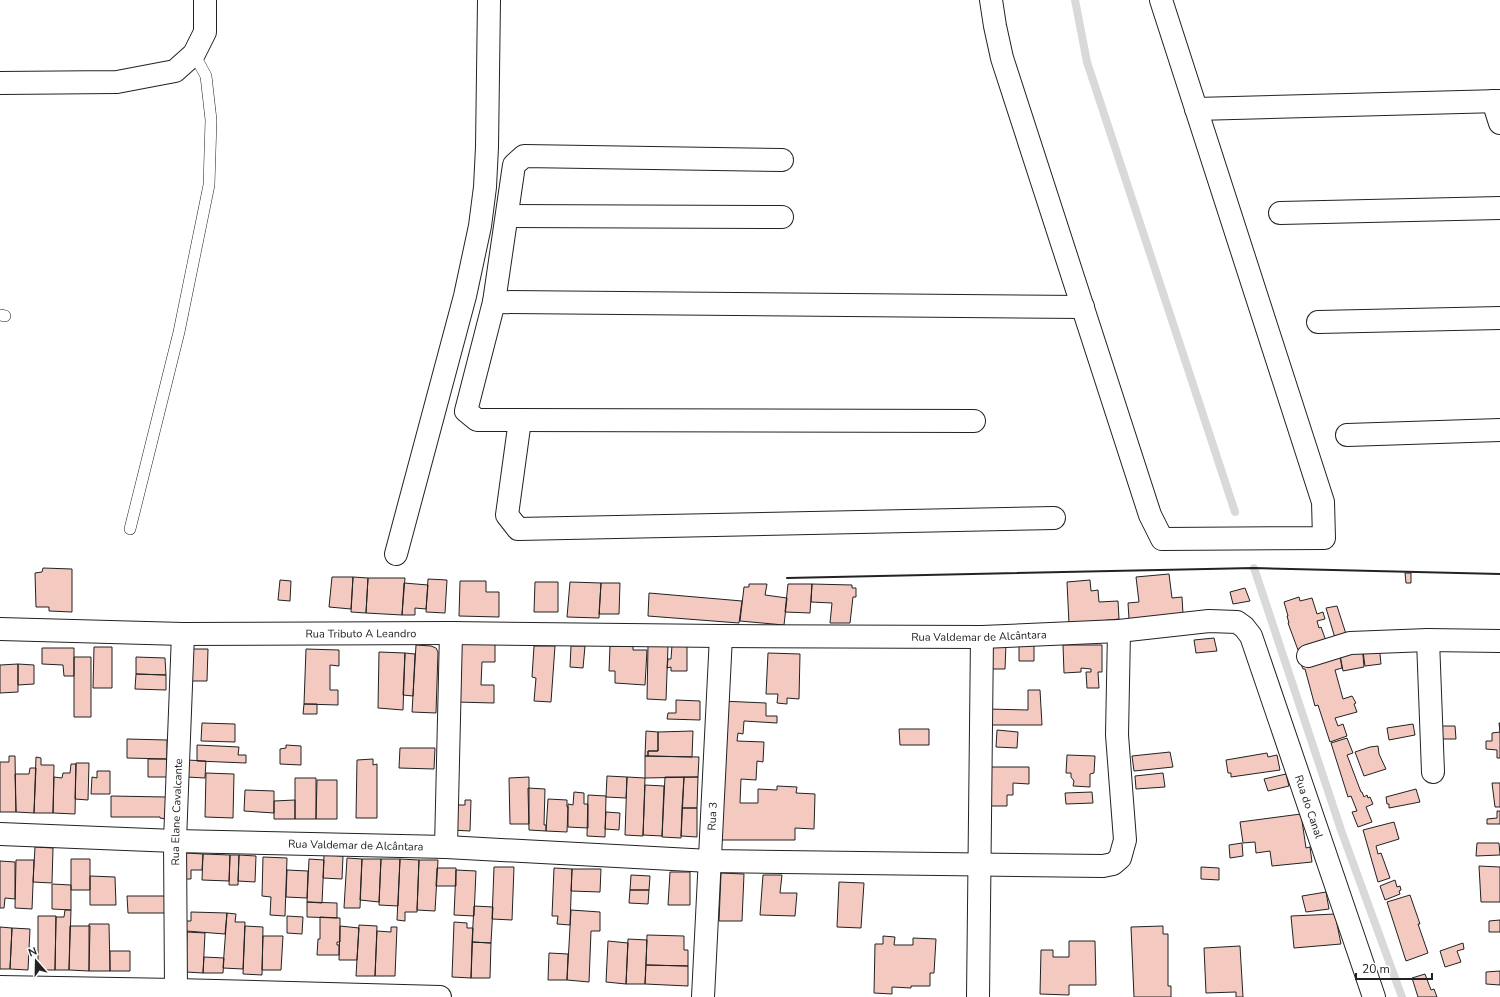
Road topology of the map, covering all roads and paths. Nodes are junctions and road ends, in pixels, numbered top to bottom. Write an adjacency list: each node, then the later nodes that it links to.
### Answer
1 (206, 0): 5 (street)
2 (489, 0): 25 (street)
3 (992, 0): 16 (street)
4 (1161, 0): 8 (street)
5 (194, 54): 6 (street); 24 (lane)
6 (0, 83)
7 (1496, 101): 8 (street); 9 (street)
8 (1196, 109): 16 (street)
9 (1500, 123)
10 (782, 160): 13 (street)
11 (1500, 208): 12 (street)
12 (1280, 213)
13 (507, 216): 14 (street); 15 (street)
14 (782, 217)
15 (494, 302): 16 (street); 19 (street)
16 (1083, 307)
17 (1500, 318): 18 (street)
18 (1318, 322)
19 (520, 420): 20 (street); 23 (street)
20 (974, 421)
21 (1500, 430): 22 (street)
22 (1348, 435)
23 (1054, 518)
24 (130, 529)
25 (396, 554)
26 (1237, 622): 28 (street, Rua Valdemar de Alcântara); 47 (street, Rua do Canal)
27 (0, 629): 30 (street, Rua Tributo A Leandro)
28 (1119, 631): 32 (street, Rua Valdemar de Alcântara); 41 (street, Rua Valdemar de Alcântara)
29 (451, 633): 30 (street, Rua Tributo A Leandro); 31 (street, Rua Tributo A Leandro); 39 (street)
30 (183, 634): 38 (street, Rua Elane Cavalcante)
31 (721, 636): 32 (street, Rua Valdemar de Alcântara); 40 (street, Rua 3)
32 (982, 636): 41 (street)
33 (1428, 640): 34 (street); 35 (street); 36 (street)
34 (1500, 641)
35 (1308, 656)
36 (1434, 772)
37 (0, 834): 38 (street, Rua Valdemar de Alcântara)
38 (175, 841): 39 (street, Rua Valdemar de Alcântara); 43 (street, Rua Elane Cavalcante)
39 (446, 847): 40 (street, Rua Valdemar de Alcântara)
40 (710, 861): 41 (street, Rua Valdemar de Alcântara); 45 (street, Rua 3)
41 (979, 864): 46 (street)
42 (0, 987): 43 (street)
43 (176, 990): 44 (street)
44 (440, 997)
45 (703, 997)
46 (978, 997)
47 (1374, 997)

